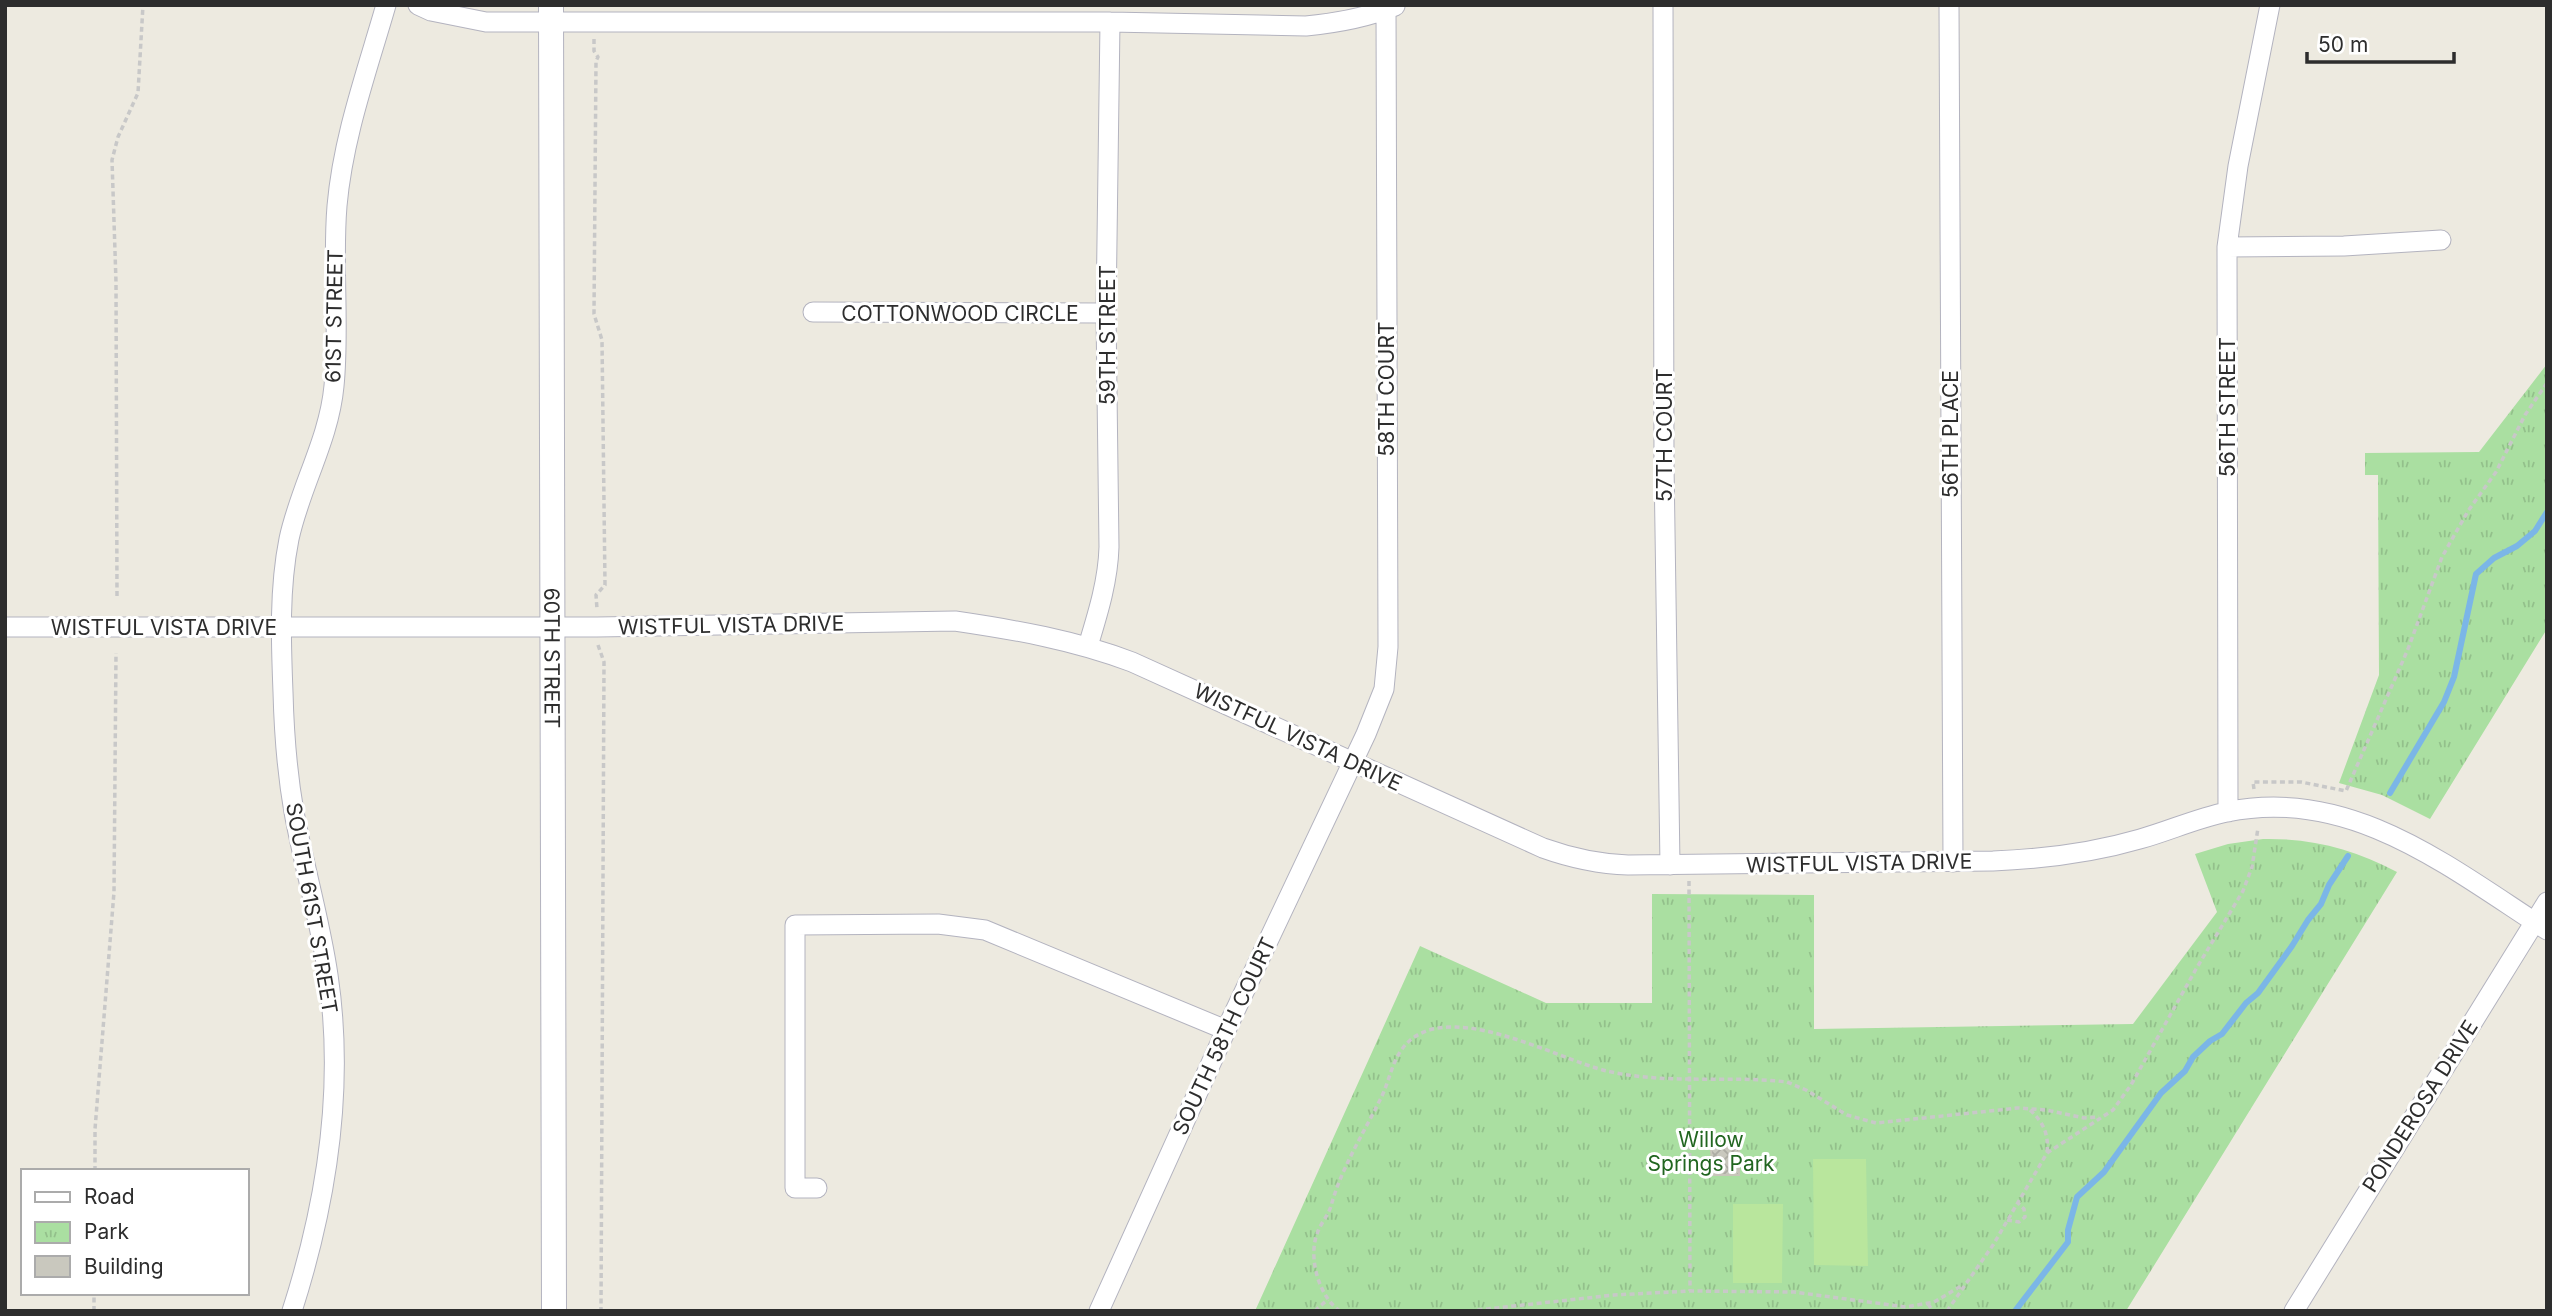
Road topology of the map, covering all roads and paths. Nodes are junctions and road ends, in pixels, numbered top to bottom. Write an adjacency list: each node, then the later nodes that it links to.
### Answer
1 (143, 5): 18 (path)
2 (386, 5): 21 (street, 61ST STREET)
3 (418, 5): 9 (street)
4 (1663, 5): 30 (street, 57TH COURT)
5 (1949, 5): 29 (street, 56TH PLACE)
6 (2270, 5): 13 (street, 56TH STREET)
7 (1391, 7): 10 (street); 25 (street, 58TH COURT)
8 (788, 13): 9 (street); 10 (street)
9 (551, 14): 19 (street, 60TH STREET)
10 (1110, 22): 15 (street, 59TH STREET)
11 (594, 51): 17 (path)
12 (2441, 240): 13 (street)
13 (2227, 247): 27 (street, 56TH STREET)
14 (813, 312): 15 (street, COTTONWOOD CIRCLE)
15 (1106, 313): 22 (street, 59TH STREET)
16 (2547, 383): 26 (path)
17 (596, 595)
18 (117, 596)
19 (552, 626): 21 (street, WISTFUL VISTA DRIVE); 22 (street, WISTFUL VISTA DRIVE); 47 (street, 60TH STREET)
20 (5, 627): 21 (street, WISTFUL VISTA DRIVE)
21 (282, 627): 46 (street, SOUTH 61ST STREET)
22 (1088, 646): 25 (street, WISTFUL VISTA DRIVE)
23 (598, 648): 48 (path)
24 (116, 653): 38 (path)
25 (1352, 763): 30 (street, WISTFUL VISTA DRIVE); 33 (street, SOUTH 58TH COURT)
26 (2255, 792)
27 (2228, 812): 29 (street, WISTFUL VISTA DRIVE); 32 (street, WISTFUL VISTA DRIVE)
28 (2258, 820): 36 (path)
29 (1953, 862): 30 (street, WISTFUL VISTA DRIVE)
30 (1680, 865): 34 (path)
31 (2547, 902): 32 (street, PONDEROSA DRIVE)
32 (2541, 926): 55 (street, PONDEROSA DRIVE)
33 (1226, 1030): 39 (street); 49 (street, SOUTH 58TH COURT)
34 (1689, 1080): 35 (path); 43 (path); 44 (path)
35 (2028, 1108): 36 (path); 37 (path)
36 (2102, 1117): 37 (path)
37 (2047, 1153): 40 (path)
38 (95, 1169)
39 (817, 1188)
40 (2017, 1202): 41 (path); 41 (path)
41 (2007, 1220): 42 (path)
42 (1965, 1284): 45 (path); 54 (path)
43 (1690, 1291): 45 (path); 52 (path)
44 (1328, 1299): 50 (path); 51 (path)
45 (1928, 1304): 53 (path)
46 (292, 1311)
47 (554, 1311)
48 (601, 1311)
49 (1099, 1311)
50 (1315, 1311)
51 (1340, 1311)
52 (1469, 1311)
53 (1933, 1311)
54 (1947, 1311)
55 (2294, 1311)

